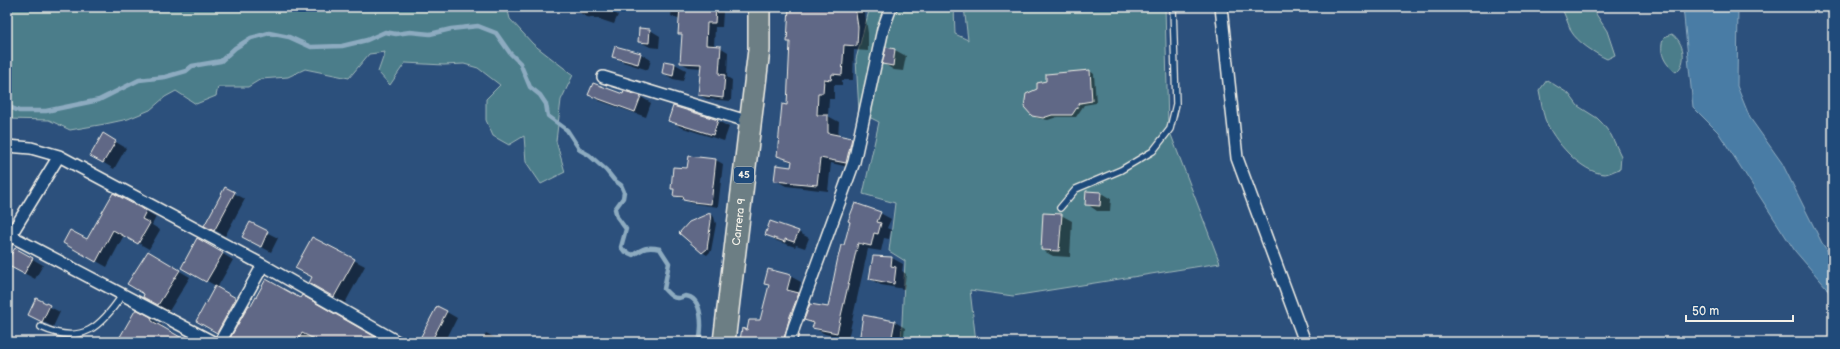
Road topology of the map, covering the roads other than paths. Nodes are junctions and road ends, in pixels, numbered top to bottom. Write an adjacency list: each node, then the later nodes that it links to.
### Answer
1 (759, 7): 6 (highway, Carrera 9 / 45)
2 (891, 7): 18 (street)
3 (1173, 7): 9 (lane)
4 (1221, 7): 19 (street)
5 (603, 77): 6 (street)
6 (750, 122): 17 (highway, Carrera 9 / 45)
7 (7, 146): 8 (street)
8 (59, 156): 10 (street); 11 (street)
9 (1060, 208)
10 (9, 239): 12 (street)
11 (263, 265): 15 (street); 16 (street)
12 (123, 294): 13 (lane); 14 (street)
13 (41, 328)
14 (213, 342)
15 (220, 342)
16 (398, 342)
17 (724, 342)
18 (790, 342)
19 (1305, 342)

